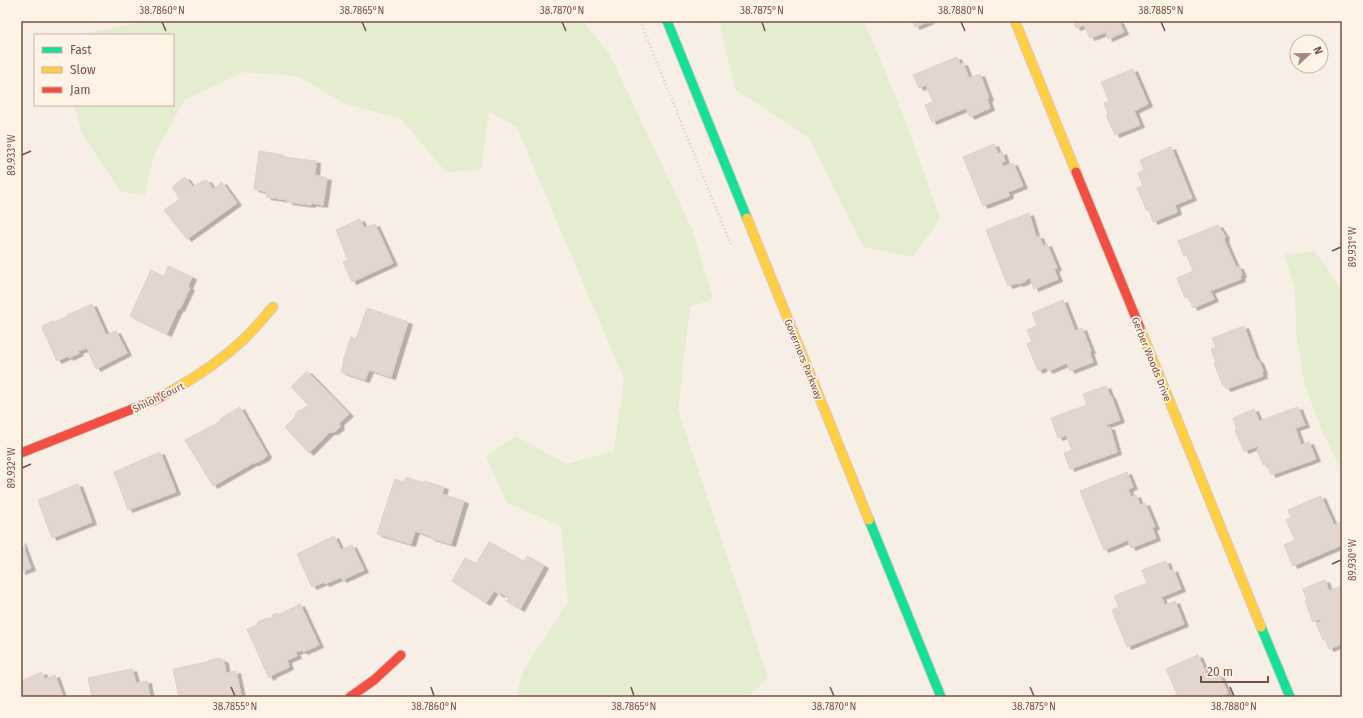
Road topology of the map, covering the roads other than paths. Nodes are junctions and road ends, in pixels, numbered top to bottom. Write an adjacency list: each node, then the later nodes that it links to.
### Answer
1 (667, 21): 7 (street, Governors Parkway)
2 (1015, 21): 8 (street, Gerber Woods Drive)
3 (273, 307): 4 (street, Shiloh Court)
4 (21, 453)
5 (401, 655): 6 (street)
6 (350, 697)
7 (940, 697)
8 (1290, 697)

